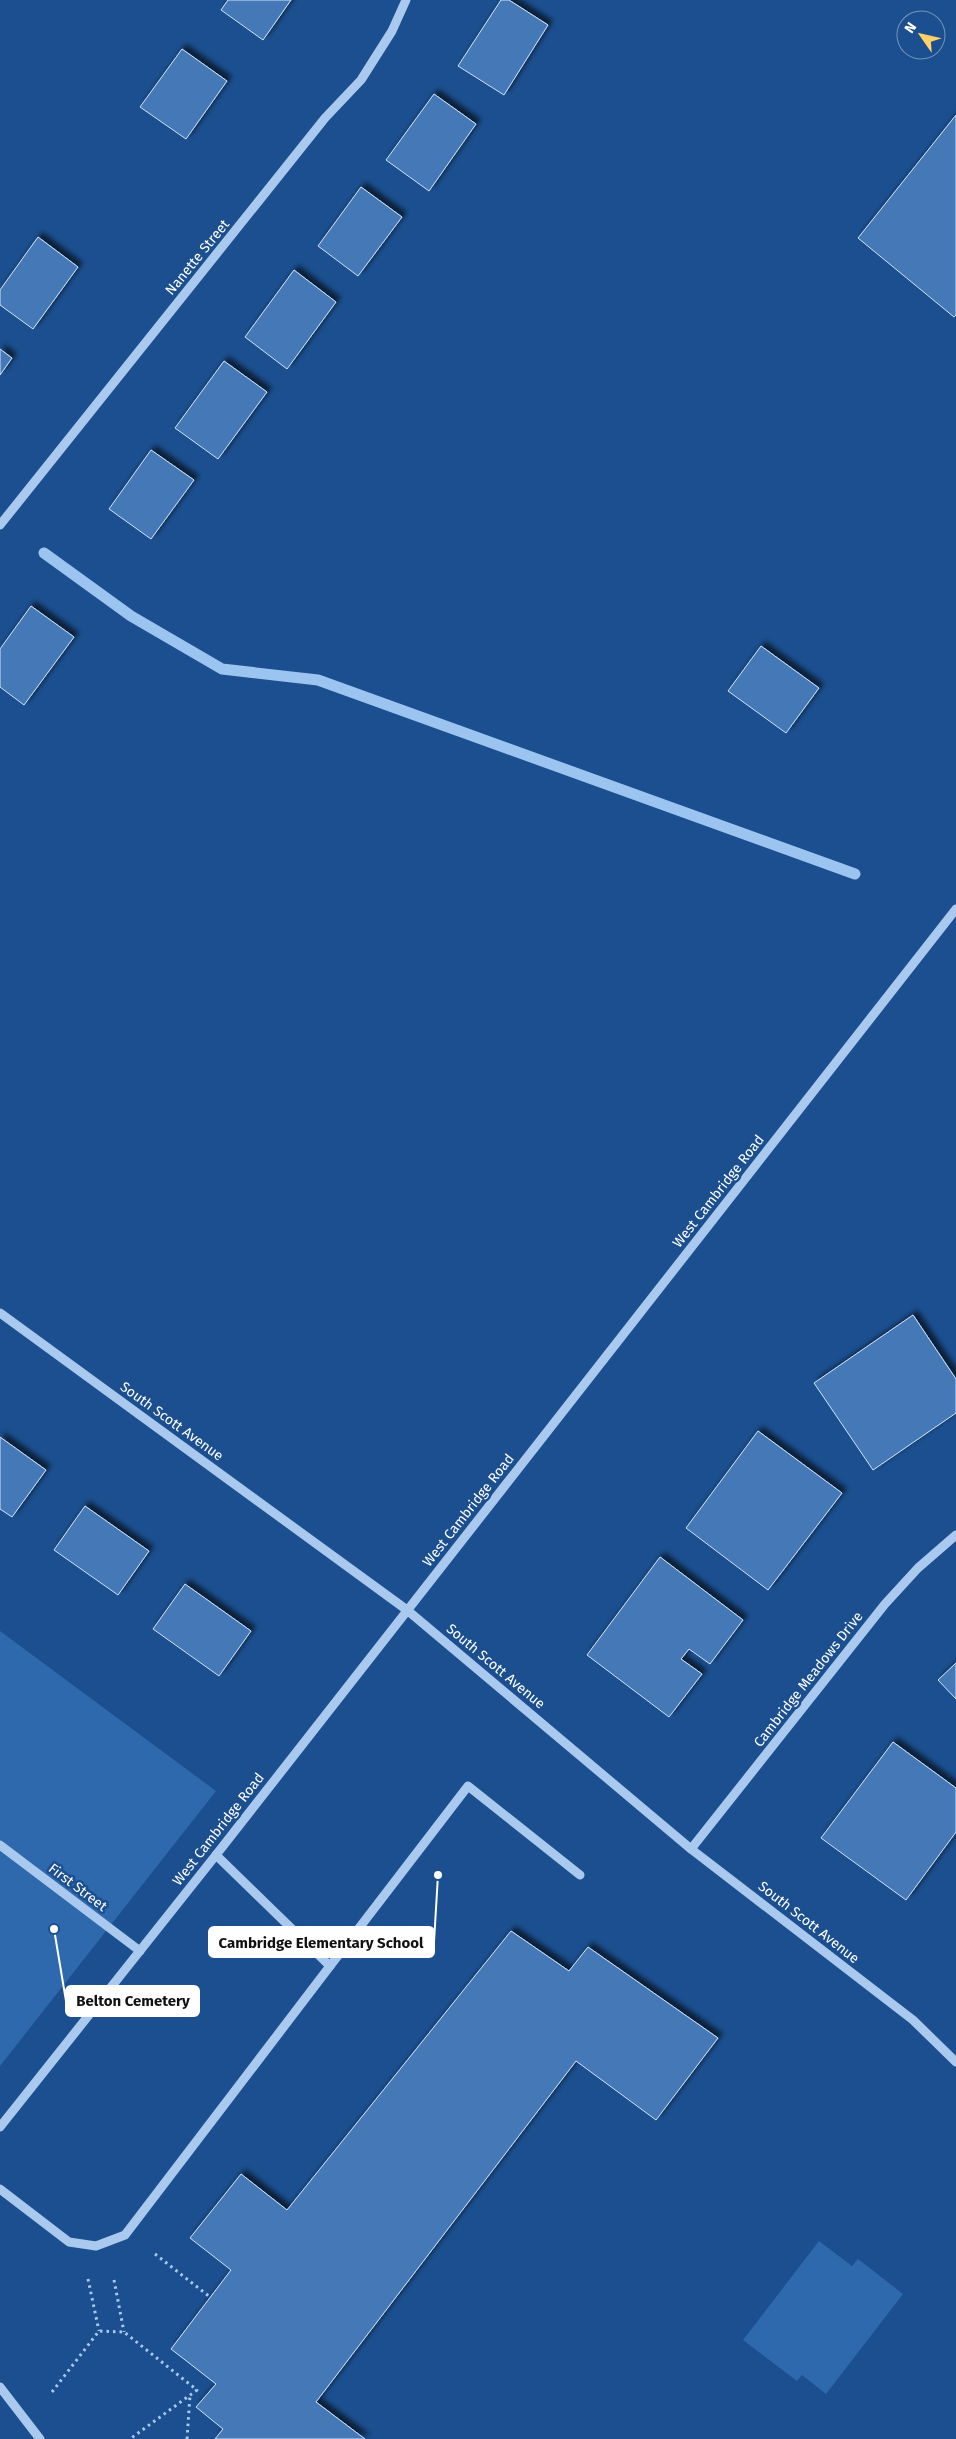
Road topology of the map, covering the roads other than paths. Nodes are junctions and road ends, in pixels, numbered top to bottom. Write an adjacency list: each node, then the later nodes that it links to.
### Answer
1 (406, 0): 2 (street, Nanette Street)
2 (0, 525)
3 (956, 909): 6 (street, West Cambridge Road)
4 (0, 1313): 6 (street, South Scott Avenue)
5 (956, 1535): 8 (street, Cambridge Meadows Drive)
6 (407, 1610): 8 (street, South Scott Avenue); 9 (street, West Cambridge Road)
7 (0, 1845): 11 (street, First Street)
8 (691, 1849): 13 (street, South Scott Avenue)
9 (216, 1855): 11 (street, West Cambridge Road); 12 (street)
10 (580, 1875): 12 (street)
11 (140, 1951): 14 (street, West Cambridge Road)
12 (330, 1966): 15 (street)
13 (956, 2062)
14 (0, 2127)
15 (0, 2189)
16 (0, 2387): 17 (street)
17 (40, 2439)

